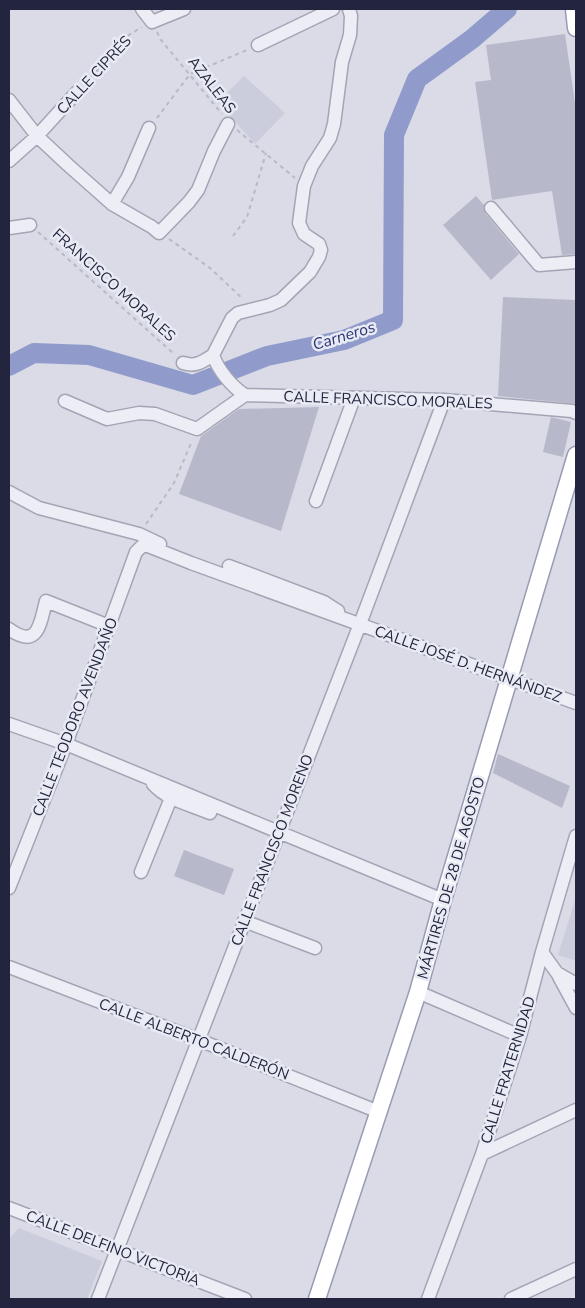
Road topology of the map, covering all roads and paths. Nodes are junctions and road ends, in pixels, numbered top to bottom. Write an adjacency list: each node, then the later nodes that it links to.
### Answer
1 (142, 9): 6 (street)
2 (184, 9): 6 (street)
3 (333, 9): 8 (street)
4 (349, 9): 17 (street)
5 (574, 9): 7 (main road)
6 (152, 22): 9 (path, AZALEAS); 10 (path, CALLE CIPRÉS)
7 (576, 28)
8 (258, 45): 9 (path)
9 (190, 74): 12 (path, AZALEAS); 13 (path)
10 (77, 92): 14 (street, CALLE CIPRÉS)
11 (9, 100): 14 (street)
12 (228, 124): 15 (path, AZALEAS); 22 (street)
13 (150, 128): 18 (street)
14 (37, 136): 16 (street, CALLE CIPRÉS); 18 (street)
15 (266, 153): 17 (path, AZALEAS); 23 (path)
16 (9, 161)
17 (304, 186): 25 (street)
18 (112, 204): 22 (street)
19 (491, 208): 24 (street)
20 (30, 225): 21 (street); 27 (path, FRANCISCO MORALES)
21 (9, 228)
22 (159, 233): 25 (path)
23 (233, 236)
24 (576, 262)
25 (253, 310): 26 (street)
26 (214, 359): 27 (street); 28 (street)
27 (183, 363)
28 (245, 395): 29 (street, CALLE FRANCISCO MORALES); 33 (street)
29 (354, 398): 30 (street, CALLE FRANCISCO MORALES); 36 (street)
30 (444, 400): 32 (street, CALLE FRANCISCO MORALES); 39 (street, CALLE FRANCISCO MORENO)
31 (65, 402): 33 (street)
32 (576, 413)
33 (197, 430): 37 (path)
34 (576, 455): 42 (main road, MÁRTIRES DE 28 DE AGOSTO)
35 (9, 492): 37 (street, CALLE JOSÉ D. HERNÁNDEZ)
36 (316, 501)
37 (141, 540): 39 (street, CALLE JOSÉ D. HERNÁNDEZ); 40 (street, CALLE TEODORO AVENDAÑO)
38 (229, 566): 39 (street, CALLE JOSÉ D. HERNÁNDEZ)
39 (360, 624): 42 (street, CALLE JOSÉ D. HERNÁNDEZ); 49 (street, CALLE FRANCISCO MORENO)
40 (109, 626): 41 (street); 45 (street, CALLE TEODORO AVENDAÑO)
41 (9, 629)
42 (509, 679): 43 (street, CALLE JOSÉ D. HERNÁNDEZ); 53 (main road, MÁRTIRES DE 28 DE AGOSTO)
43 (576, 703)
44 (9, 724): 45 (street)
45 (66, 744): 46 (street); 52 (street, CALLE TEODORO AVENDAÑO)
46 (149, 778): 47 (street); 48 (street)
47 (171, 798): 48 (street); 51 (street)
48 (250, 821): 49 (street)
49 (278, 832): 53 (street); 54 (street, CALLE FRANCISCO MORENO)
50 (576, 836): 56 (street, CALLE FRATERNIDAD)
51 (141, 872)
52 (9, 888)
53 (443, 900): 60 (main road, MÁRTIRES DE 28 DE AGOSTO)
54 (244, 921): 55 (street); 63 (street, CALLE FRANCISCO MORENO)
55 (315, 948)
56 (542, 952): 58 (street); 62 (street, CALLE FRATERNIDAD)
57 (9, 967): 63 (street, CALLE ALBERTO CALDERÓN)
58 (557, 973): 59 (street); 61 (street)
59 (576, 984)
60 (418, 992): 62 (street); 65 (main road, MÁRTIRES DE 28 DE AGOSTO)
61 (576, 1008)
62 (520, 1036): 66 (street, CALLE FRATERNIDAD)
63 (199, 1040): 65 (street, CALLE ALBERTO CALDERÓN); 68 (street, CALLE FRANCISCO MORENO)
64 (576, 1110): 66 (street)
65 (379, 1112): 72 (main road, MÁRTIRES DE 28 DE AGOSTO)
66 (482, 1154): 73 (street, CALLE FRATERNIDAD)
67 (9, 1208): 68 (street, CALLE DELFINO VICTORIA)
68 (117, 1250): 70 (street, CALLE FRANCISCO MORENO); 71 (street, CALLE DELFINO VICTORIA)
69 (576, 1269): 74 (street)
70 (98, 1299)
71 (245, 1299)
72 (317, 1299)
73 (428, 1299)
74 (510, 1299)

